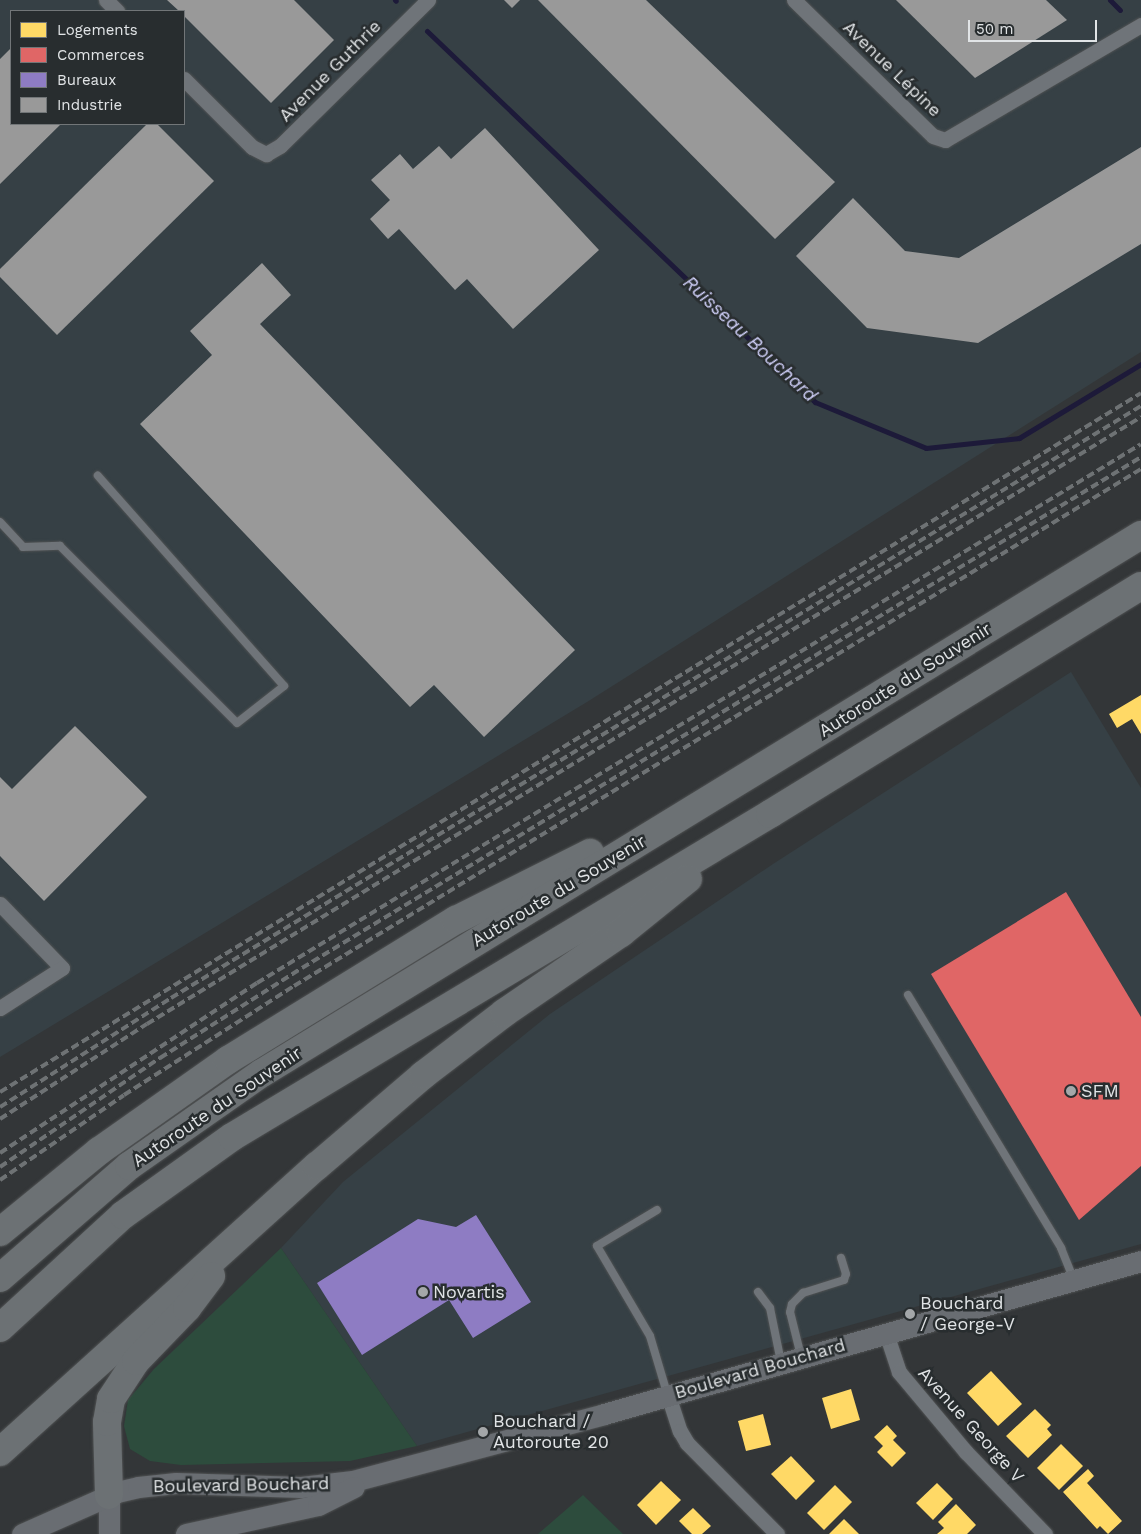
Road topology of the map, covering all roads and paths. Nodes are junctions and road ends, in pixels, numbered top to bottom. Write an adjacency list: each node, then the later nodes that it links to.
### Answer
1 (106, 0): 4 (street)
2 (428, 0): 6 (street, Avenue Guthrie)
3 (794, 0): 5 (street, Avenue Lépine)
4 (116, 10)
5 (1141, 25)
6 (185, 80)
7 (98, 476): 8 (lane)
8 (0, 522)
9 (1141, 535): 11 (highway, Autoroute du Souvenir)
10 (1141, 586): 12 (highway, Autoroute du Souvenir)
11 (775, 761): 18 (highway); 21 (highway, Autoroute du Souvenir)
12 (770, 814): 17 (highway); 24 (highway, Autoroute du Souvenir)
13 (0, 904): 15 (street)
14 (908, 995): 22 (lane)
15 (0, 1008)
16 (657, 1210): 27 (lane)
17 (251, 1225): 28 (highway); 30 (highway)
18 (0, 1232)
19 (841, 1258): 26 (lane)
20 (1141, 1261): 22 (main road, Boulevard Bouchard)
21 (0, 1278)
22 (1074, 1280): 25 (main road, Boulevard Bouchard)
23 (758, 1292): 26 (lane)
24 (0, 1328)
25 (886, 1332): 26 (main road, Boulevard Bouchard); 35 (street, Avenue George V)
26 (791, 1361): 27 (main road, Boulevard Bouchard)
27 (668, 1395): 29 (main road, Boulevard Bouchard); 34 (street)
28 (0, 1452)
29 (378, 1475): 30 (main road, Boulevard Bouchard); 33 (main road, Boulevard Bouchard)
30 (109, 1495): 31 (main road, Boulevard Bouchard); 32 (main road)
31 (22, 1534)
32 (109, 1534)
33 (186, 1534)
34 (776, 1534)
35 (1045, 1534)

